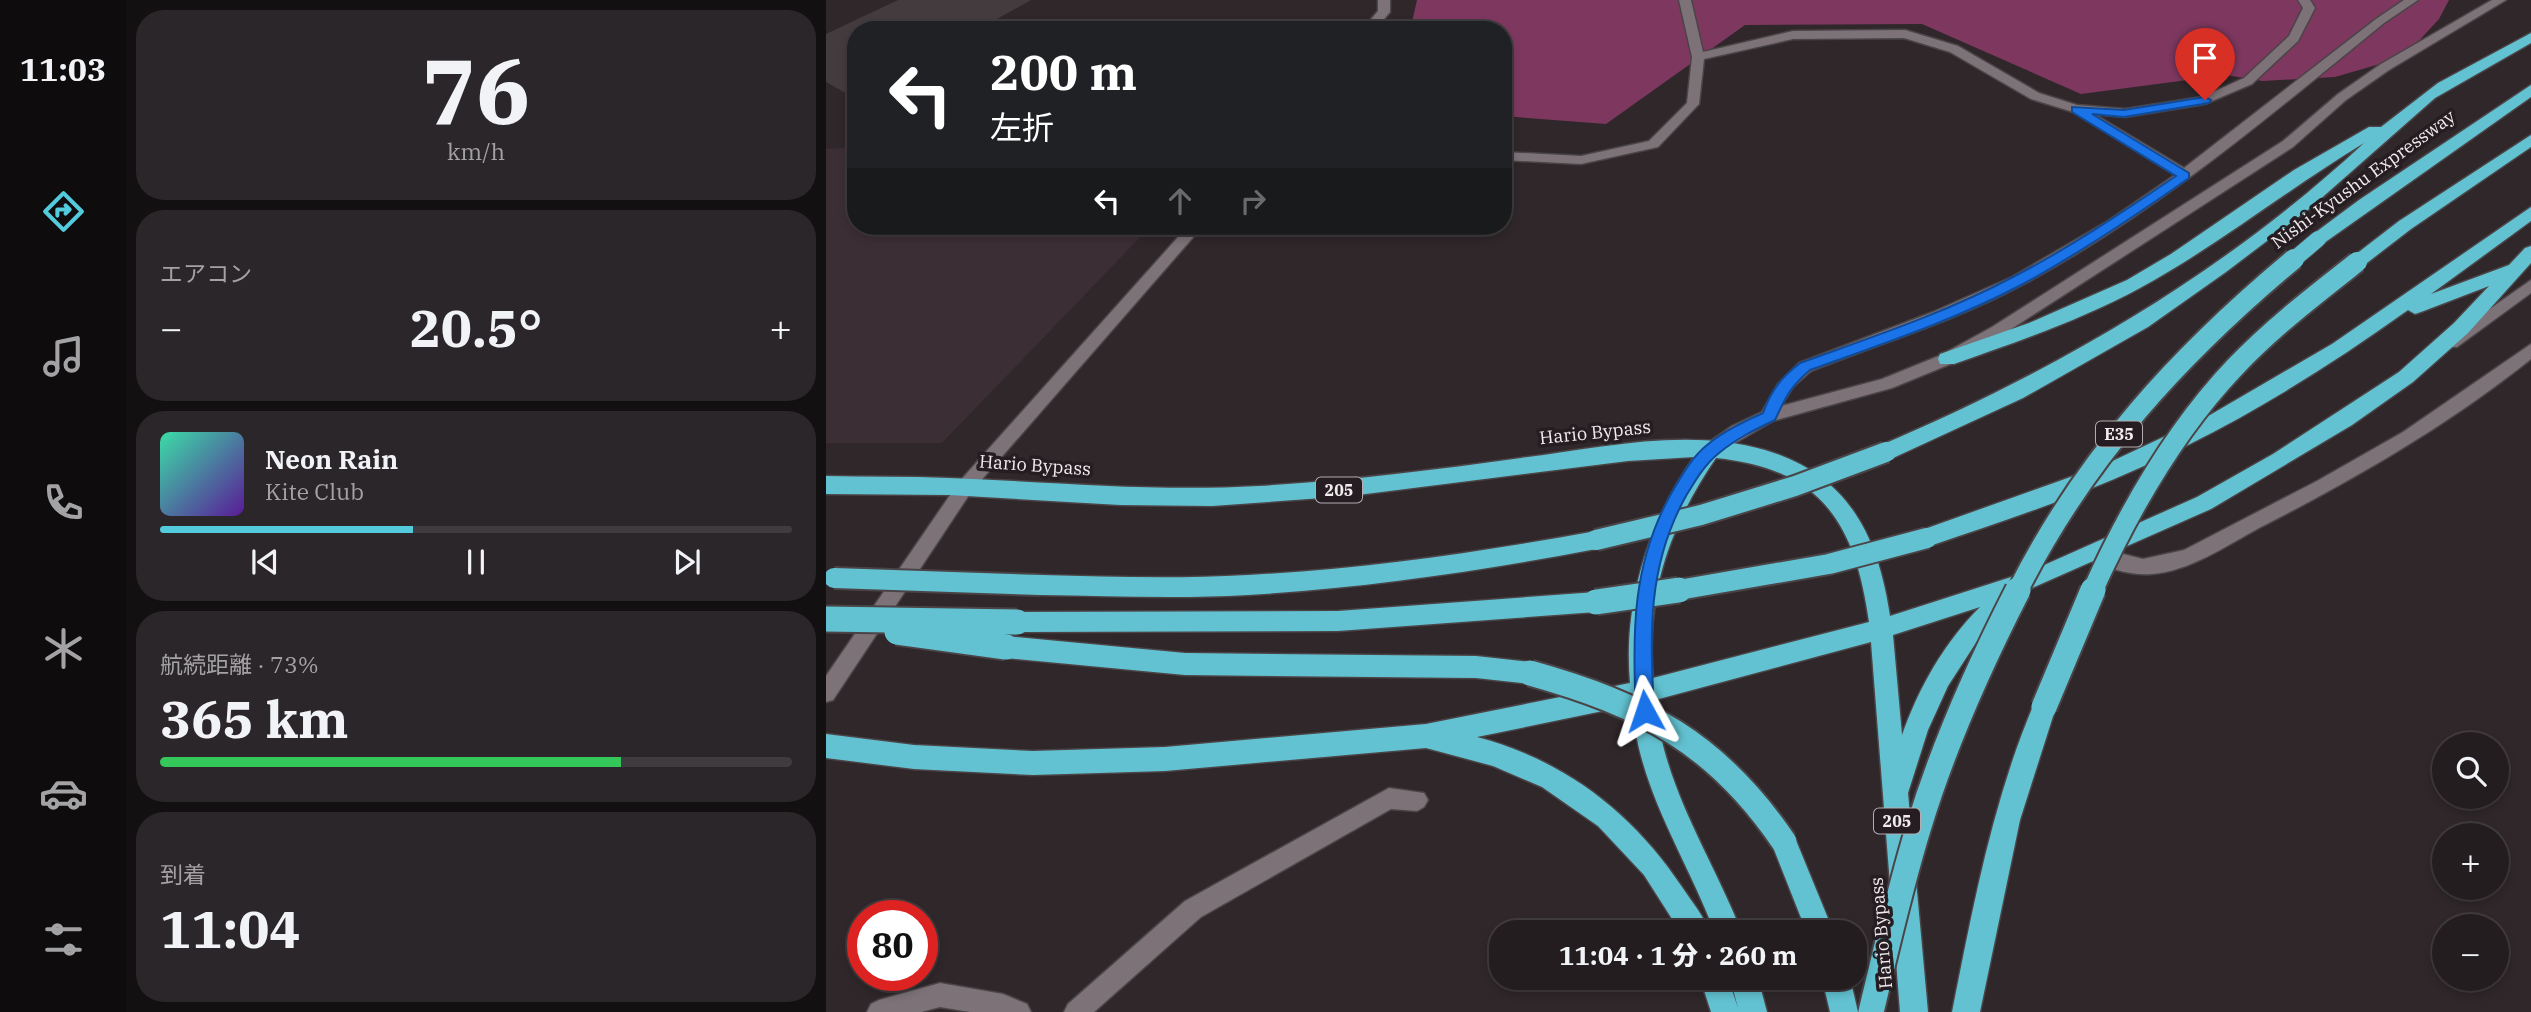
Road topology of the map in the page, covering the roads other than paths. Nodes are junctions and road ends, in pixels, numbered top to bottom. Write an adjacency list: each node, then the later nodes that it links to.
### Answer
1 (1384, 0): 6 (street)
2 (1685, 0): 8 (street)
3 (2304, 0): 11 (street)
4 (2412, 0): 14 (street)
5 (2500, 0): 22 (street)
6 (1376, 21)
7 (2531, 37): 10 (highway)
8 (1698, 57): 11 (street); 13 (street)
9 (2531, 90): 51 (highway, Nishi-Kyushu Expressway / E35, bridge)
10 (2417, 104): 22 (highway); 29 (highway, bridge)
11 (2076, 109): 14 (street)
12 (2531, 140): 53 (highway, bridge)
13 (1512, 156)
14 (2185, 175): 24 (street)
15 (2531, 213): 20 (highway)
16 (1188, 235): 27 (street)
17 (2531, 252): 18 (highway)
18 (2524, 265): 20 (highway); 23 (highway)
19 (2531, 285): 23 (street)
20 (2356, 339): 31 (highway, bridge)
21 (2531, 350): 28 (street)
22 (1947, 359): 24 (street)
23 (2406, 377): 28 (highway)
24 (1769, 416): 25 (street)
25 (1711, 450): 27 (highway, Hario Bypass / 205); 32 (highway, Hario Bypass / 205); 33 (highway)
26 (826, 485): 27 (highway, Hario Bypass / 205)
27 (965, 486): 34 (street)
28 (2092, 554): 30 (highway)
29 (830, 578)
30 (2038, 578): 32 (highway); 38 (highway)
31 (826, 620): 41 (highway, bridge)
32 (1881, 629): 33 (highway); 38 (highway, Hario Bypass / 205)
33 (1643, 692): 35 (highway); 40 (highway)
34 (826, 693)
35 (1426, 736): 36 (highway); 39 (highway)
36 (826, 746)
37 (1416, 800): 47 (street)
38 (1896, 802): 52 (highway, Hario Bypass / 205)
39 (1688, 920)
40 (1724, 920)
41 (1816, 920)
42 (1718, 990): 48 (highway)
43 (1747, 990): 49 (highway)
44 (1839, 990): 50 (highway)
45 (879, 1012): 46 (street)
46 (1019, 1012)
47 (1076, 1012)
48 (1725, 1012)
49 (1753, 1012)
50 (1844, 1012)
51 (1871, 1012)
52 (1914, 1012)
53 (1966, 1012)

